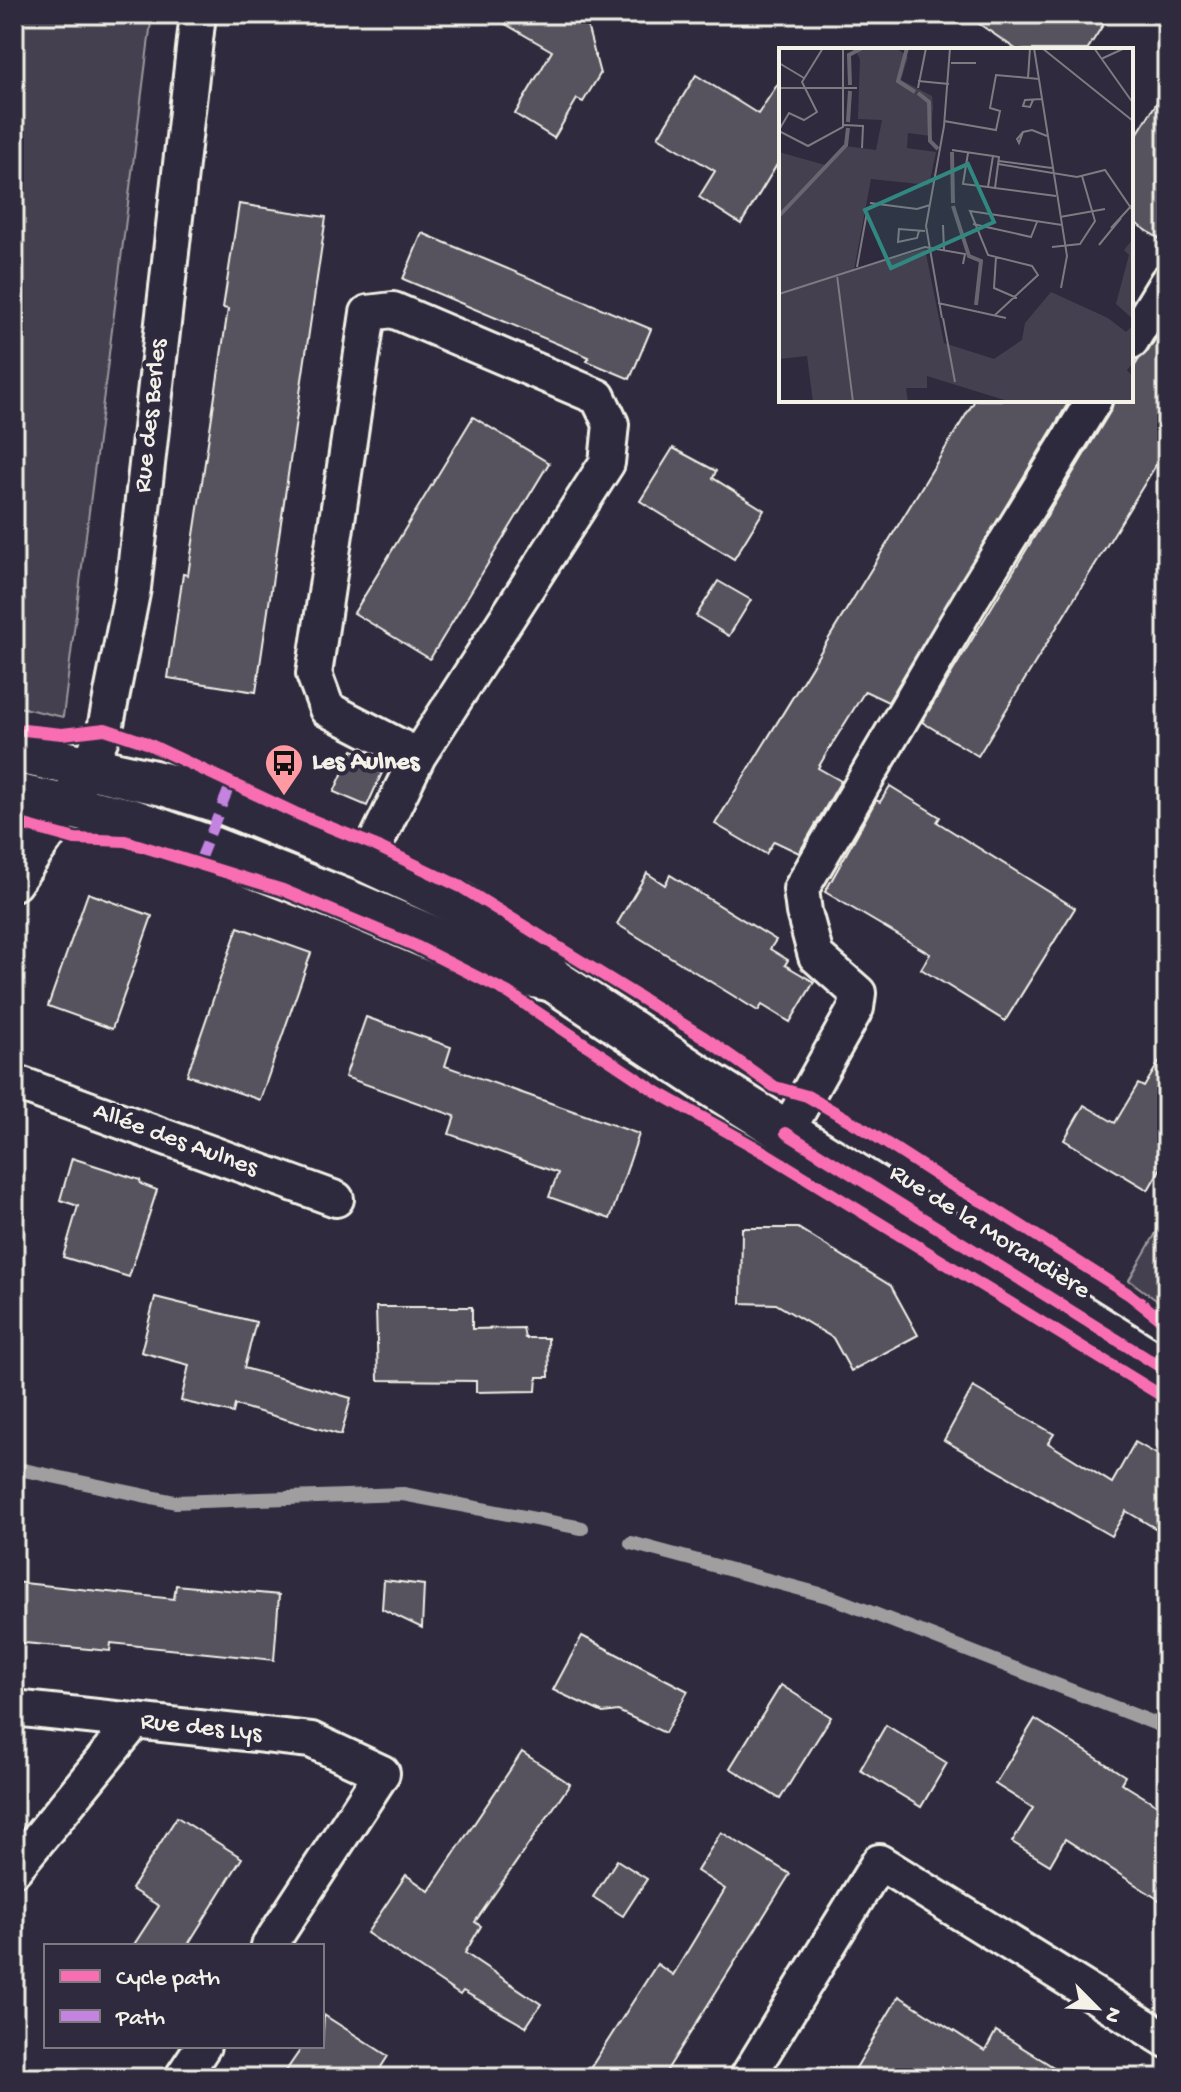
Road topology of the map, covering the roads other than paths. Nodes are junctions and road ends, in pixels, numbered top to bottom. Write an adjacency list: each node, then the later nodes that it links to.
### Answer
1 (198, 14): 7 (street, Rue des Berles)
2 (1167, 282): 3 (street)
3 (1133, 338)
4 (1093, 402): 14 (street)
5 (14, 751): 7 (street, Rue de la Morandière)
6 (418, 756): 6 (street); 10 (street)
7 (88, 768): 9 (street, Rue des Berles); 10 (street, Rue de la Morandière)
8 (14, 795): 9 (street, Rue de la Morandière)
9 (65, 807): 11 (street); 12 (street, Rue de la Morandière)
10 (367, 861): 12 (street, Rue de la Morandière)
11 (14, 883)
12 (553, 980): 14 (street, Rue de la Morandière)
13 (14, 1082): 15 (street, Allée des Aulnes)
14 (786, 1133): 16 (street, Rue de la Morandière)
15 (336, 1199)
16 (1167, 1371)
17 (14, 1708): 18 (street, Rue des Lys)
18 (134, 1722): 19 (street); 20 (street, Rue des Lys)
19 (14, 1869)
20 (270, 1944)
21 (1167, 2040): 24 (street)
22 (202, 2048): 23 (street)
23 (182, 2078)
24 (747, 2078)

